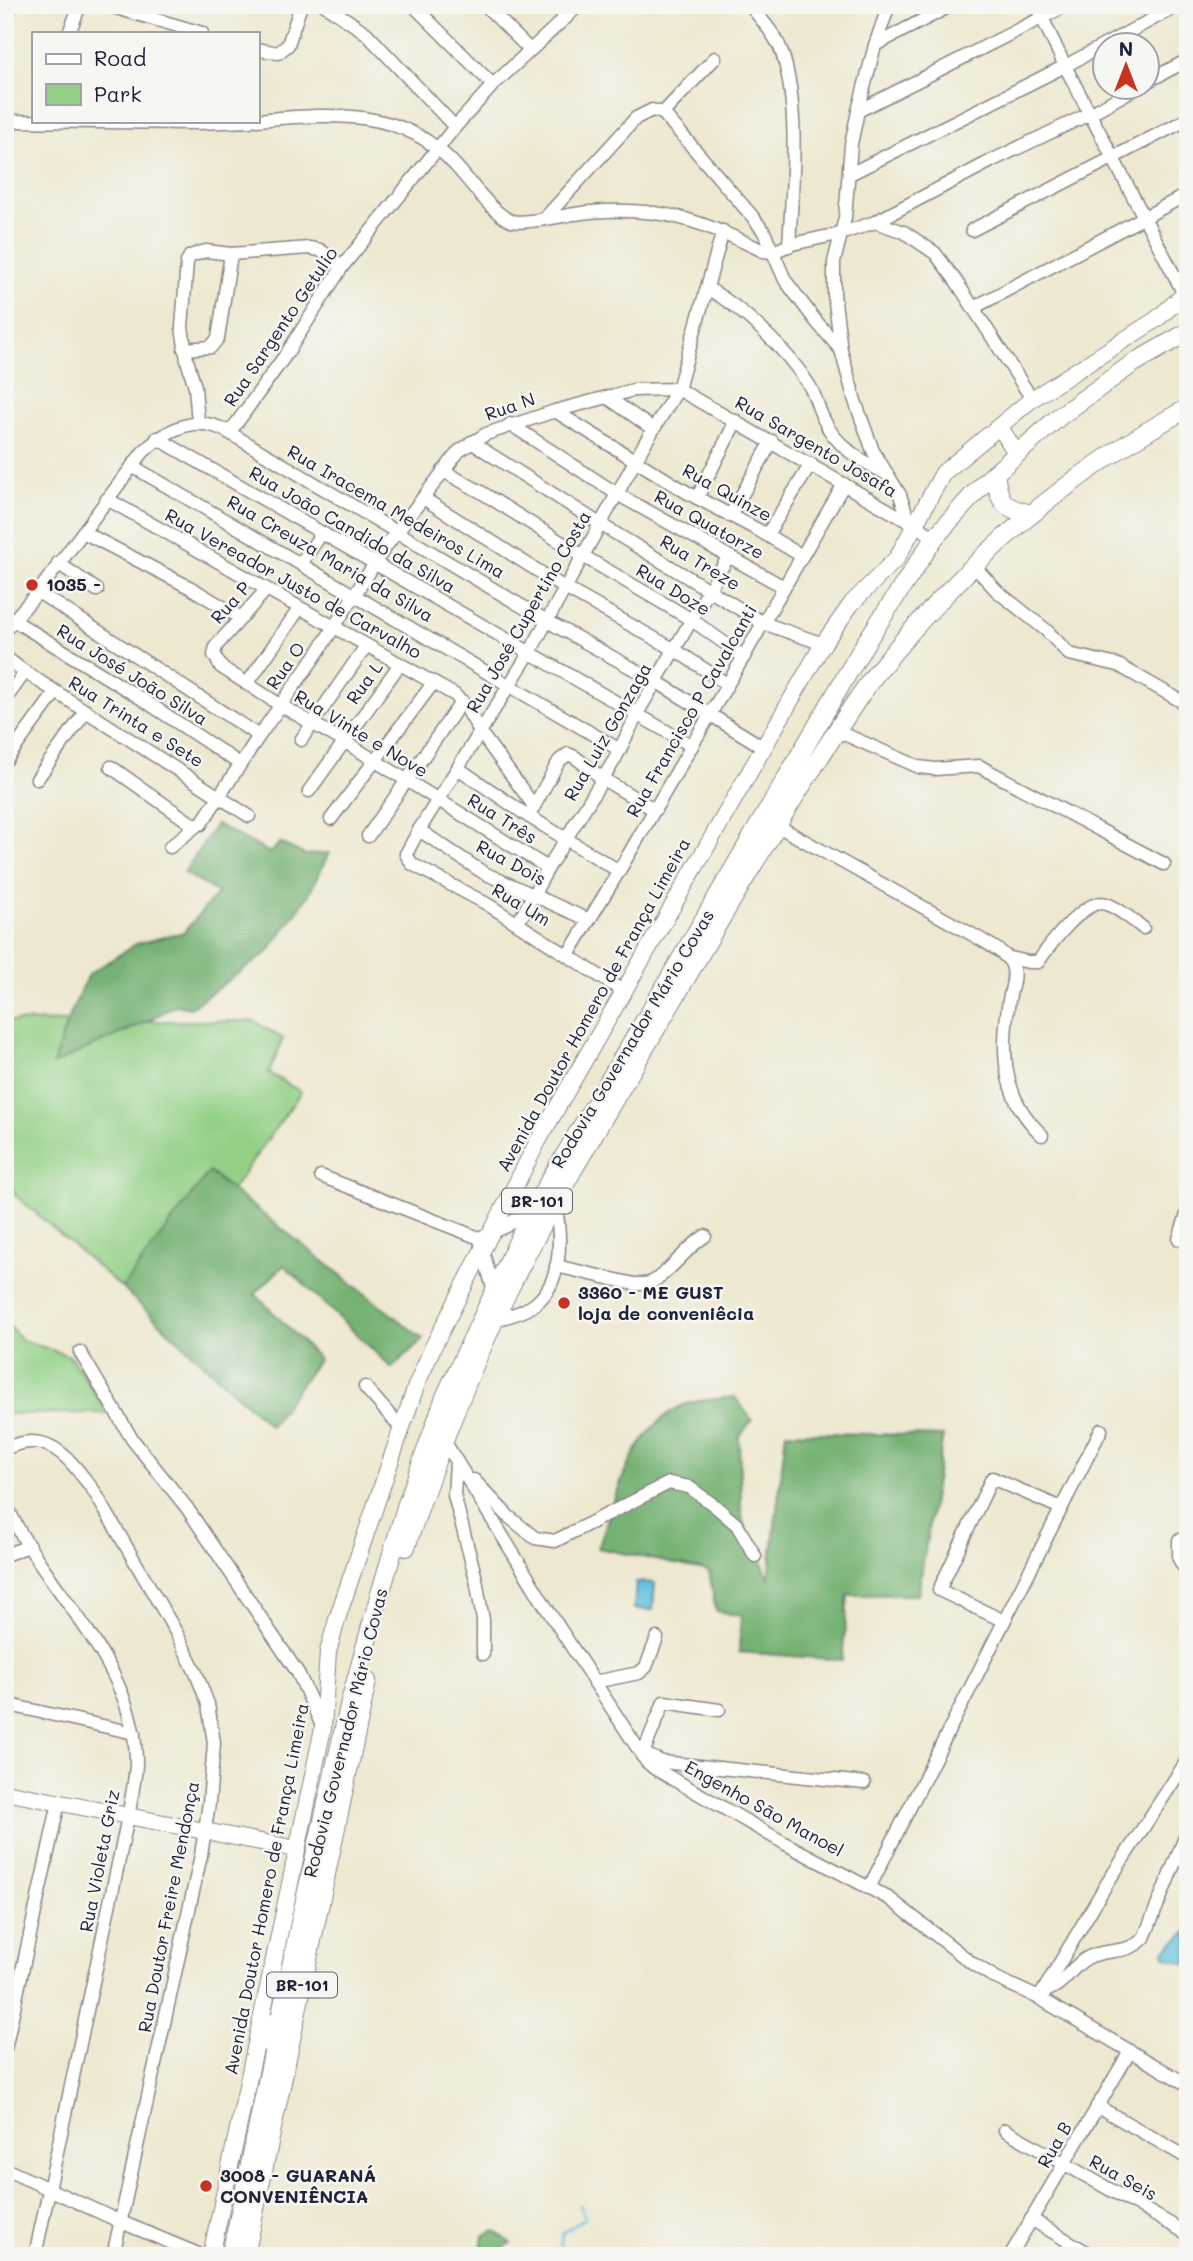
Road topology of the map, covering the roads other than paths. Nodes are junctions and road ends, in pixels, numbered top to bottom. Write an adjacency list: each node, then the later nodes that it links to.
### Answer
1 (11, 5): 18 (street)
2 (80, 5): 19 (street)
3 (106, 5): 20 (street)
4 (301, 5): 22 (street)
5 (325, 5): 39 (street)
6 (413, 5): 28 (street)
7 (485, 5): 23 (street)
8 (555, 5): 16 (street)
9 (579, 5): 16 (street, Rua Sargento Getulio)
10 (889, 5): 21 (street)
11 (952, 5): 21 (street)
12 (1036, 5): 17 (street)
13 (1067, 5): 17 (street)
14 (1179, 5): 26 (street)
15 (755, 9): 50 (street)
16 (566, 18): 23 (street, Rua Sargento Getulio)
17 (1043, 19): 26 (street); 30 (street)
18 (5, 21)
19 (69, 32)
20 (199, 32)
21 (875, 45): 30 (street)
22 (259, 49)
23 (529, 49): 28 (street, Rua Sargento Getulio)
24 (715, 58): 31 (street)
25 (1188, 60): 27 (street)
26 (1065, 66): 32 (street); 42 (street)
27 (1162, 73)
28 (493, 85): 39 (street, Rua Sargento Getulio)
29 (1111, 102): 32 (street)
30 (858, 111): 42 (street)
31 (663, 113): 45 (street); 51 (street)
32 (1091, 113): 41 (street); 46 (street)
33 (1188, 119): 41 (street)
34 (259, 120): 40 (street)
35 (5, 121): 36 (street)
36 (32, 121)
37 (101, 122): 38 (street)
38 (224, 122)
39 (455, 127): 40 (street, Rua Sargento Getulio)
40 (440, 148): 45 (street); 53 (street, Rua Sargento Getulio)
41 (1114, 157): 44 (street); 47 (street)
42 (850, 174): 49 (street)
43 (1188, 194): 44 (street)
44 (1144, 215): 55 (street); 56 (street)
45 (545, 218): 48 (street)
46 (875, 222): 49 (street); 56 (street)
47 (972, 230)
48 (723, 232): 51 (street); 54 (street, Rua José Cupertino Costa)
49 (843, 233): 50 (street); 59 (street)
50 (789, 246): 51 (street)
51 (773, 252): 59 (street)
52 (231, 254): 53 (street); 58 (street); 58 (street)
53 (342, 267): 70 (street, Rua Sargento Getulio)
54 (707, 288): 60 (street, Rua José Cupertino Costa); 80 (street)
55 (1186, 292): 62 (main road, Avenida Doutor Homero de França Limeira)
56 (973, 308): 62 (street)
57 (1188, 332): 74 (highway, Rodovia Governador Mário Covas / BR-101)
58 (184, 349): 66 (street)
59 (841, 350): 80 (street)
60 (678, 389): 61 (street, Rua N); 65 (street, Rua Sargento Josafa); 69 (street, Rua José Cupertino Costa)
61 (607, 397): 64 (street, Rua N); 69 (street)
62 (1032, 399): 68 (main road, Avenida Doutor Homero de França Limeira)
63 (1188, 408): 86 (highway, Rodovia Governador Mário Covas / BR-101)
64 (555, 411): 67 (street, Rua N); 75 (street, Rua Quinze)
65 (736, 421): 73 (street, Rua Sargento Josafa); 84 (street)
66 (198, 422): 70 (street, Rua Sargento Getulio); 71 (street)
67 (510, 424): 72 (street, Rua N); 82 (street, Rua Quatorze)
68 (1000, 427): 74 (main road); 88 (main road, Avenida Doutor Homero de França Limeira)
69 (653, 429): 75 (street, Rua José Cupertino Costa)
70 (228, 432): 92 (street, Rua Iracema Medeiros Lima)
71 (157, 438): 77 (street); 91 (street, Rua João Candido da Silva)
72 (471, 442): 78 (street, Rua N); 89 (street, Rua Treze)
73 (772, 442): 76 (street, Rua Sargento Josafa); 87 (street)
74 (1016, 453): 79 (highway, Rodovia Governador Mário Covas / BR-101)
75 (636, 461): 82 (street, Rua José Cupertino Costa); 84 (street, Rua Quinze)
76 (811, 464): 81 (street, Rua Sargento Josafa); 93 (street)
77 (132, 466): 85 (street); 99 (street, Rua Creuza Maria da Silva)
78 (443, 471): 83 (street, Rua N); 95 (street, Rua Doze)
79 (995, 473): 86 (highway); 94 (highway, Rodovia Governador Mário Covas / BR-101)
80 (886, 474): 88 (street)
81 (844, 484): 88 (street, Rua Sargento Josafa); 96 (street, Rua Francisco P Cavalcanti)
82 (617, 494): 89 (street, Rua José Cupertino Costa); 97 (street, Rua Quatorze)
83 (423, 498): 92 (street, Rua N); 103 (street)
84 (697, 498): 87 (street, Rua Quinze)
85 (107, 499): 90 (street); 106 (street, Rua Vereador Justo de Carvalho)
86 (1032, 514): 101 (highway, Rodovia Governador Mário Covas / BR-101)
87 (730, 516): 93 (street, Rua Quinze)
88 (913, 523): 94 (street, Rua Sargento Josafa); 117 (main road, Avenida Doutor Homero de França Limeira)
89 (600, 524): 95 (street, Rua José Cupertino Costa); 104 (street, Rua Treze)
90 (83, 532): 98 (street); 110 (street)
91 (322, 533): 99 (street); 100 (street, Rua João Candido da Silva)
92 (396, 533): 100 (street, Rua O); 112 (street, Rua Iracema Medeiros Lima)
93 (767, 535): 96 (street, Rua Quinze)
94 (935, 537): 182 (highway, Rodovia Governador Mário Covas / BR-101)
95 (583, 556): 103 (street, Rua José Cupertino Costa); 111 (street, Rua Doze)
96 (802, 556): 102 (street, Rua Francisco P Cavalcanti)
97 (728, 557): 102 (street, Rua Quatorze); 104 (street, Rua Luiz Gonzaga)
98 (58, 564): 105 (street); 107 (street)
99 (301, 564): 108 (street, Rua Creuza Maria da Silva)
100 (374, 564): 108 (street, Rua O); 120 (street, Rua João Candido da Silva)
101 (974, 566): 134 (street); 139 (highway, Rodovia Governador Mário Covas / BR-101)
102 (784, 587): 114 (street, Rua Francisco P Cavalcanti)
103 (565, 588): 112 (street, Rua José Cupertino Costa); 119 (street)
104 (710, 589): 111 (street, Rua Luiz Gonzaga); 114 (street, Rua Treze)
105 (97, 590)
106 (266, 590): 109 (street, Rua Vereador Justo de Carvalho); 110 (street, Rua P)
107 (38, 592): 113 (street); 141 (street)
108 (355, 596): 115 (street, Rua O); 129 (street, Rua Creuza Maria da Silva)
109 (299, 609): 115 (street, Rua Vereador Justo de Carvalho); 127 (street)
110 (241, 618): 116 (street, Rua P)
111 (692, 620): 119 (street, Rua Luiz Gonzaga); 122 (street, Rua Doze)
112 (547, 621): 120 (street, Rua José Cupertino Costa); 126 (street, Rua Iracema Medeiros Lima)
113 (8, 622): 149 (street, Rua José João Silva)
114 (763, 623): 117 (street, Rua Treze); 122 (street, Rua Francisco P Cavalcanti)
115 (334, 628): 118 (street, Rua Vereador Justo de Carvalho); 133 (street, Rua O)
116 (221, 640): 127 (street, Rua Vinte e Nove)
117 (823, 644): 145 (main road, Avenida Doutor Homero de França Limeira)
118 (366, 646): 123 (street, Rua Vereador Justo de Carvalho); 138 (street)
119 (675, 650): 126 (street, Rua Luiz Gonzaga); 128 (street)
120 (530, 652): 129 (street, Rua José Cupertino Costa); 137 (street, Rua João Candido da Silva)
121 (5, 657): 124 (street, Rua Trinta e Sete)
122 (744, 657): 128 (street, Rua Francisco P Cavalcanti)
123 (400, 664): 125 (street, Rua Vereador Justo de Carvalho); 143 (street, Rua L)
124 (25, 672): 130 (street, Rua Trinta e Sete); 131 (street)
125 (435, 682): 132 (street, Rua Vereador Justo de Carvalho); 148 (street)
126 (657, 682): 136 (street, Rua Iracema Medeiros Lima); 137 (street, Rua Luiz Gonzaga)
127 (247, 684): 133 (street, Rua Vinte e Nove)
128 (727, 684): 136 (street, Rua Francisco P Cavalcanti)
129 (510, 685): 140 (street, Rua José Cupertino Costa); 146 (street, Rua Creuza Maria da Silva)
130 (55, 692): 135 (street, Rua Trinta e Sete); 147 (street)
131 (5, 701)
132 (462, 701): 140 (street); 154 (street)
133 (280, 705): 138 (street, Rua Vinte e Nove); 141 (street, Rua O)
134 (1188, 705)
135 (86, 711): 152 (street); 156 (street, Rua Trinta e Sete)
136 (710, 714): 144 (street, Rua Francisco P Cavalcanti); 145 (street, Rua Iracema Medeiros Lima)
137 (637, 715): 144 (street, Rua João Candido da Silva); 146 (street, Rua Luiz Gonzaga)
138 (312, 722): 142 (street); 143 (street, Rua Vinte e Nove)
139 (837, 731): 163 (highway, Rodovia Governador Mário Covas / BR-101); 169 (street)
140 (480, 732): 151 (street, Rua José Cupertino Costa); 159 (street)
141 (258, 736): 149 (street, Rua O)
142 (301, 740)
143 (345, 742): 148 (street, Rua Vinte e Nove); 155 (street, Rua L)
144 (692, 746): 158 (street, Rua Francisco P Cavalcanti)
145 (763, 747): 178 (main road, Avenida Doutor Homero de França Limeira)
146 (621, 750): 153 (street, Rua Luiz Gonzaga)
147 (6, 760)
148 (375, 762): 154 (street, Rua Vinte e Nove); 161 (street)
149 (240, 764): 156 (street, Rua O)
150 (111, 768): 162 (street)
151 (458, 769): 157 (street, Rua José Cupertino Costa); 159 (street)
152 (37, 779)
153 (603, 779): 158 (street); 159 (street); 166 (street, Rua Luiz Gonzaga)
154 (407, 783): 157 (street, Rua Vinte e Nove); 165 (street)
155 (309, 790)
156 (219, 795): 160 (street, Rua Trinta e Sete); 162 (street, Rua O)
157 (438, 800): 164 (street, Rua José Cupertino Costa); 170 (street, Rua Três)
158 (655, 810): 171 (street, Rua Francisco P Cavalcanti)
159 (531, 811): 166 (street)
160 (249, 816)
161 (331, 819)
162 (201, 823): 167 (street, Rua O)
163 (776, 825): 177 (street); 181 (highway, Rodovia Governador Mário Covas / BR-101)
164 (419, 830): 168 (street, Rua José Cupertino Costa); 172 (street, Rua Dois)
165 (368, 836)
166 (566, 838): 170 (street, Rua Luiz Gonzaga); 171 (street)
167 (170, 848)
168 (407, 849): 174 (street, Rua Um)
169 (1164, 864)
170 (548, 868): 172 (street, Rua Luiz Gonzaga)
171 (619, 871): 173 (street, Rua Francisco P Cavalcanti)
172 (533, 895): 173 (street, Rua Dois); 174 (street, Rua Luiz Gonzaga)
173 (589, 920): 176 (street, Rua Francisco P Cavalcanti)
174 (518, 923): 176 (street, Rua Um)
175 (1143, 928): 177 (street)
176 (568, 955): 178 (street, Rua Um)
177 (1005, 956): 179 (street)
178 (623, 991): 186 (main road, Avenida Doutor Homero de França Limeira)
179 (1042, 1135)
180 (321, 1176): 186 (street)
181 (555, 1202): 187 (street); 189 (highway, Rodovia Governador Mário Covas / BR-101)
182 (534, 1207): 186 (street); 188 (highway, Rodovia Governador Mário Covas / BR-101)
183 (1188, 1212): 185 (street)
184 (705, 1236): 187 (street)
185 (1179, 1239)
186 (484, 1241): 188 (street); 192 (main road, Avenida Doutor Homero de França Limeira)
187 (556, 1266): 189 (street)
188 (494, 1293): 223 (highway, Rodovia Governador Mário Covas / BR-101)
189 (495, 1320): 194 (highway, Rodovia Governador Mário Covas / BR-101)
190 (80, 1352): 210 (street)
191 (365, 1387): 192 (street)
192 (401, 1428): 210 (main road, Avenida Doutor Homero de França Limeira)
193 (1101, 1430): 198 (street)
194 (443, 1439): 196 (street, Engenho São Manoel); 242 (highway, Rodovia Governador Mário Covas / BR-101)
195 (5, 1450): 219 (street, Rua Doutor Freire Mendonça)
196 (456, 1462): 202 (street); 206 (street); 207 (street, Engenho São Manoel)
197 (5, 1501): 200 (street, Rua Violeta Griz)
198 (1061, 1508): 204 (street); 204 (street)
199 (1179, 1540): 203 (street)
200 (29, 1546): 201 (street); 211 (street, Rua Violeta Griz)
201 (5, 1555)
202 (755, 1556)
203 (1188, 1574)
204 (1004, 1621): 221 (street)
205 (657, 1638): 207 (street)
206 (484, 1654)
207 (594, 1682): 212 (street, Engenho São Manoel)
208 (5, 1704): 211 (street)
209 (719, 1710): 212 (street)
210 (323, 1728): 220 (main road, Avenida Doutor Homero de França Limeira)
211 (134, 1733): 217 (street, Rua Violeta Griz)
212 (643, 1754): 214 (street); 221 (street, Engenho São Manoel)
213 (1188, 1759): 222 (street)
214 (864, 1783)
215 (5, 1792): 216 (main road)
216 (59, 1802): 217 (main road); 225 (street)
217 (128, 1817): 219 (main road); 233 (street, Rua Violeta Griz)
218 (1188, 1830): 222 (street)
219 (205, 1831): 220 (main road); 235 (street, Rua Doutor Freire Mendonça)
220 (297, 1849): 224 (main road, Avenida Doutor Homero de França Limeira)
221 (869, 1888): 222 (street, Engenho São Manoel)
222 (1041, 1995): 226 (street, Engenho São Manoel)
223 (278, 2020): 224 (highway); 241 (highway, Rodovia Governador Mário Covas / BR-101)
224 (257, 2044): 240 (main road, Avenida Doutor Homero de França Limeira)
225 (5, 2049)
226 (1129, 2053): 227 (street, Engenho São Manoel); 228 (street, Rua B)
227 (1188, 2085)
228 (1097, 2106): 230 (street); 231 (street, Rua B)
229 (1005, 2130): 231 (street, Rua Seis)
230 (1188, 2158)
231 (1063, 2165): 234 (street, Rua B); 236 (street, Rua Seis)
232 (5, 2169): 233 (street)
233 (50, 2189): 235 (street); 237 (street, Rua Violeta Griz)
234 (1031, 2219): 243 (street, Rua B); 244 (street)
235 (121, 2222): 238 (street, Rua Doutor Freire Mendonça); 239 (street)
236 (1188, 2234)
237 (35, 2256)
238 (113, 2256)
239 (202, 2256)
240 (211, 2256)
241 (231, 2256)
242 (244, 2256)
243 (1010, 2256)
244 (1093, 2256)

